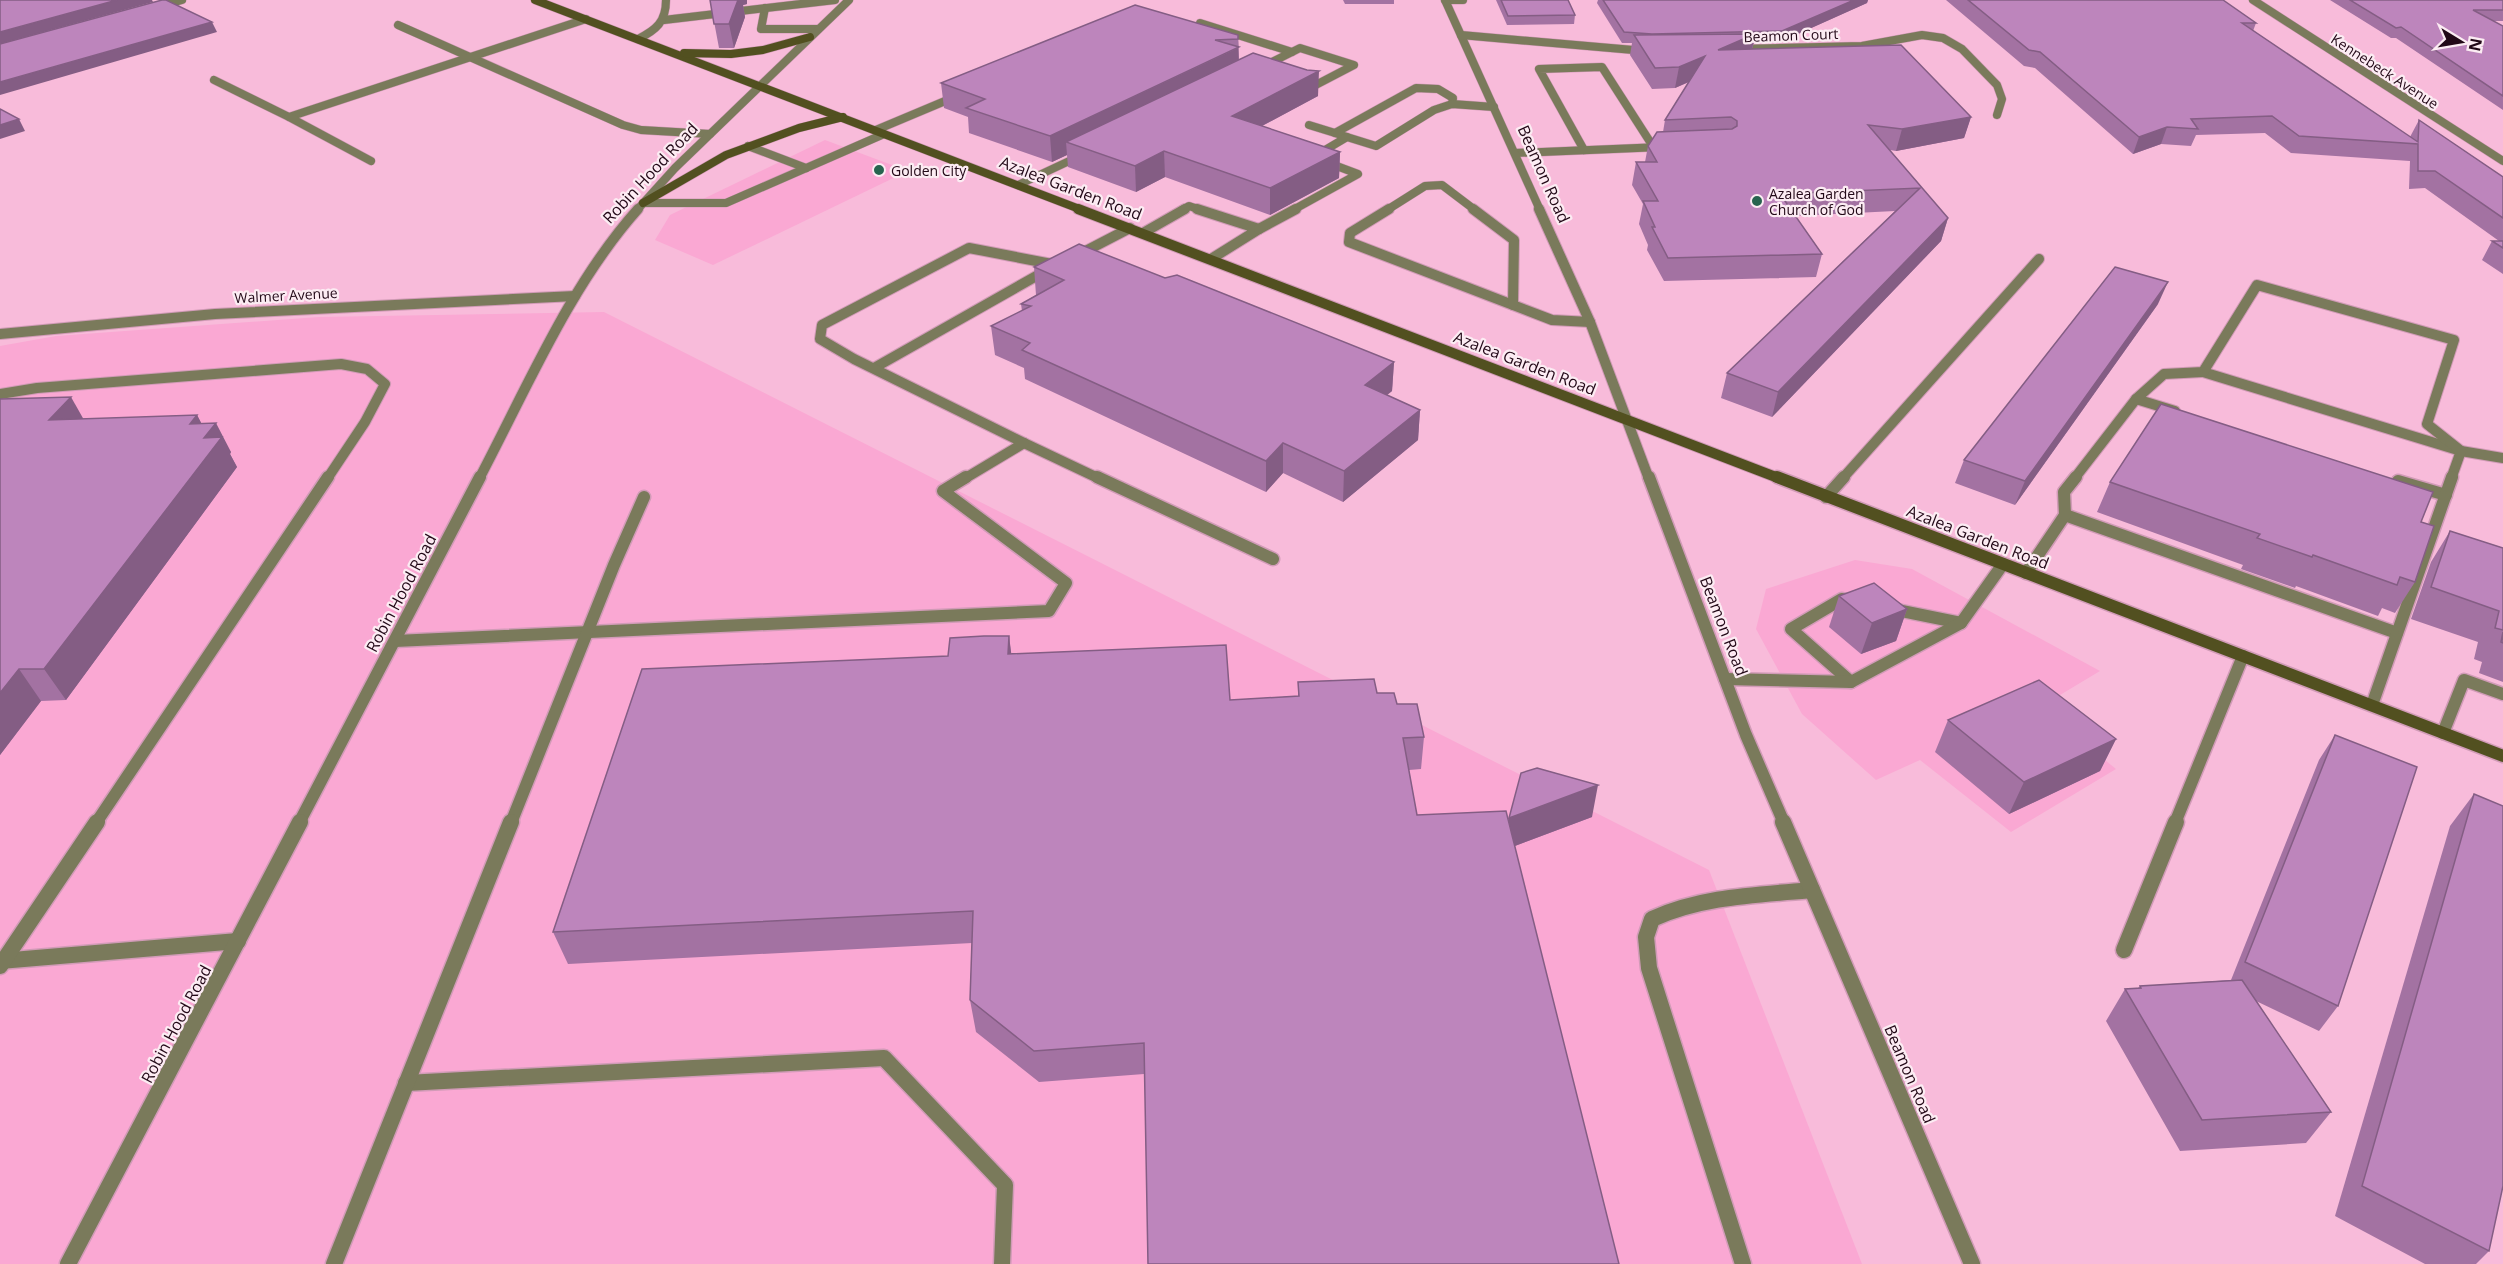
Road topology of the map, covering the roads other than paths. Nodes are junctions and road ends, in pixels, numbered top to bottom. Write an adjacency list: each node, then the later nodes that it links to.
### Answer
1 (182, 0): 10 (street)
2 (535, 0): 11 (main road, Azalea Garden Road)
3 (666, 0): 12 (street)
4 (835, 0): 9 (street)
5 (849, 0): 15 (street, Robin Hood Road)
6 (1445, 0): 7 (street); 16 (street, Beamon Road)
7 (1463, 0)
8 (2253, 0): 46 (street, Kennebeck Avenue)
9 (765, 8): 12 (street); 15 (street)
10 (148, 9)
11 (586, 19): 18 (main road, Azalea Garden Road); 23 (street)
12 (664, 20): 18 (street)
13 (1200, 23): 21 (street)
14 (398, 25): 23 (street)
15 (818, 29): 17 (street, Robin Hood Road)
16 (1461, 35): 20 (street); 30 (street, Beamon Road)
17 (810, 36): 22 (main road); 27 (street, Robin Hood Road)
18 (638, 39): 22 (main road, Azalea Garden Road)
19 (1732, 49): 31 (street, Beamon Court)
20 (1650, 51)
21 (1292, 52): 24 (street); 26 (street)
22 (674, 53): 27 (main road, Azalea Garden Road)
23 (469, 57): 32 (street); 37 (street)
24 (1263, 75)
25 (214, 80): 32 (street)
26 (1297, 85)
27 (759, 86): 33 (main road, Azalea Garden Road); 37 (street, Robin Hood Road)
28 (964, 93): 35 (street)
29 (1452, 104): 30 (street); 36 (street); 38 (street)
30 (1494, 107): 44 (street, Beamon Road)
31 (1997, 116)
32 (289, 117): 45 (street)
33 (843, 117): 35 (main road, Azalea Garden Road); 39 (main road)
34 (1309, 125): 36 (street)
35 (880, 132): 47 (street); 48 (main road, Azalea Garden Road)
36 (1335, 133): 38 (street)
37 (710, 134): 49 (street, Robin Hood Road)
38 (1347, 137): 51 (street)
39 (748, 146): 47 (street); 49 (main road)
40 (1675, 147): 41 (street)
41 (1654, 148): 43 (street); 43 (street)
42 (1093, 149): 48 (street)
43 (1584, 150): 44 (street)
44 (1515, 153): 58 (street, Beamon Road)
45 (371, 161)
46 (2503, 161)
47 (806, 168): 49 (street)
48 (1018, 185): 50 (main road, Azalea Garden Road)
49 (643, 203): 56 (street, Robin Hood Road)
50 (1130, 228): 52 (main road, Azalea Garden Road); 55 (street)
51 (1259, 230): 52 (street); 53 (street)
52 (1143, 233): 53 (main road, Azalea Garden Road)
53 (1211, 259): 65 (main road, Azalea Garden Road)
54 (2039, 259): 72 (street)
55 (1056, 265): 60 (street); 60 (street)
56 (575, 296): 59 (street, Walmer Avenue); 80 (street, Robin Hood Road)
57 (1513, 305): 57 (street); 58 (street)
58 (1590, 322): 65 (street, Beamon Road)
59 (0, 334)
60 (874, 368): 66 (street)
61 (2203, 372): 63 (street); 67 (street); 67 (street)
62 (0, 394): 91 (street)
63 (2136, 399): 64 (street); 73 (street)
64 (2191, 416)
65 (1628, 420): 72 (main road, Azalea Garden Road); 82 (street, Beamon Road)
66 (1024, 443): 74 (street); 78 (street)
67 (2461, 451): 68 (street); 70 (street)
68 (2503, 458)
69 (2390, 478): 70 (street)
70 (2446, 495): 79 (street)
71 (644, 497): 78 (street)
72 (1826, 497): 75 (main road, Azalea Garden Road)
73 (2065, 515): 76 (street); 79 (street)
74 (1273, 560)
75 (2003, 564): 76 (main road, Azalea Garden Road); 77 (street)
76 (2026, 573): 81 (main road, Azalea Garden Road)
77 (1960, 623): 83 (street); 83 (street)
78 (588, 632): 80 (street); 92 (street)
79 (2397, 633): 85 (street)
80 (394, 641): 89 (street, Robin Hood Road)
81 (2243, 656): 85 (main road, Azalea Garden Road); 90 (street)
82 (1725, 679): 83 (street); 88 (street, Beamon Road)
83 (1851, 682)
84 (2503, 694): 86 (street)
85 (2372, 705): 86 (main road, Azalea Garden Road)
86 (2443, 732): 87 (main road, Azalea Garden Road)
87 (2503, 756)
88 (1812, 890): 96 (street); 97 (street, Beamon Road)
89 (238, 941): 91 (street); 93 (street, Robin Hood Road)
90 (2124, 950)
91 (1, 962)
92 (406, 1083): 94 (street); 95 (street)
93 (68, 1264)
94 (334, 1264)
95 (1002, 1264)
96 (1743, 1264)
97 (1972, 1264)

